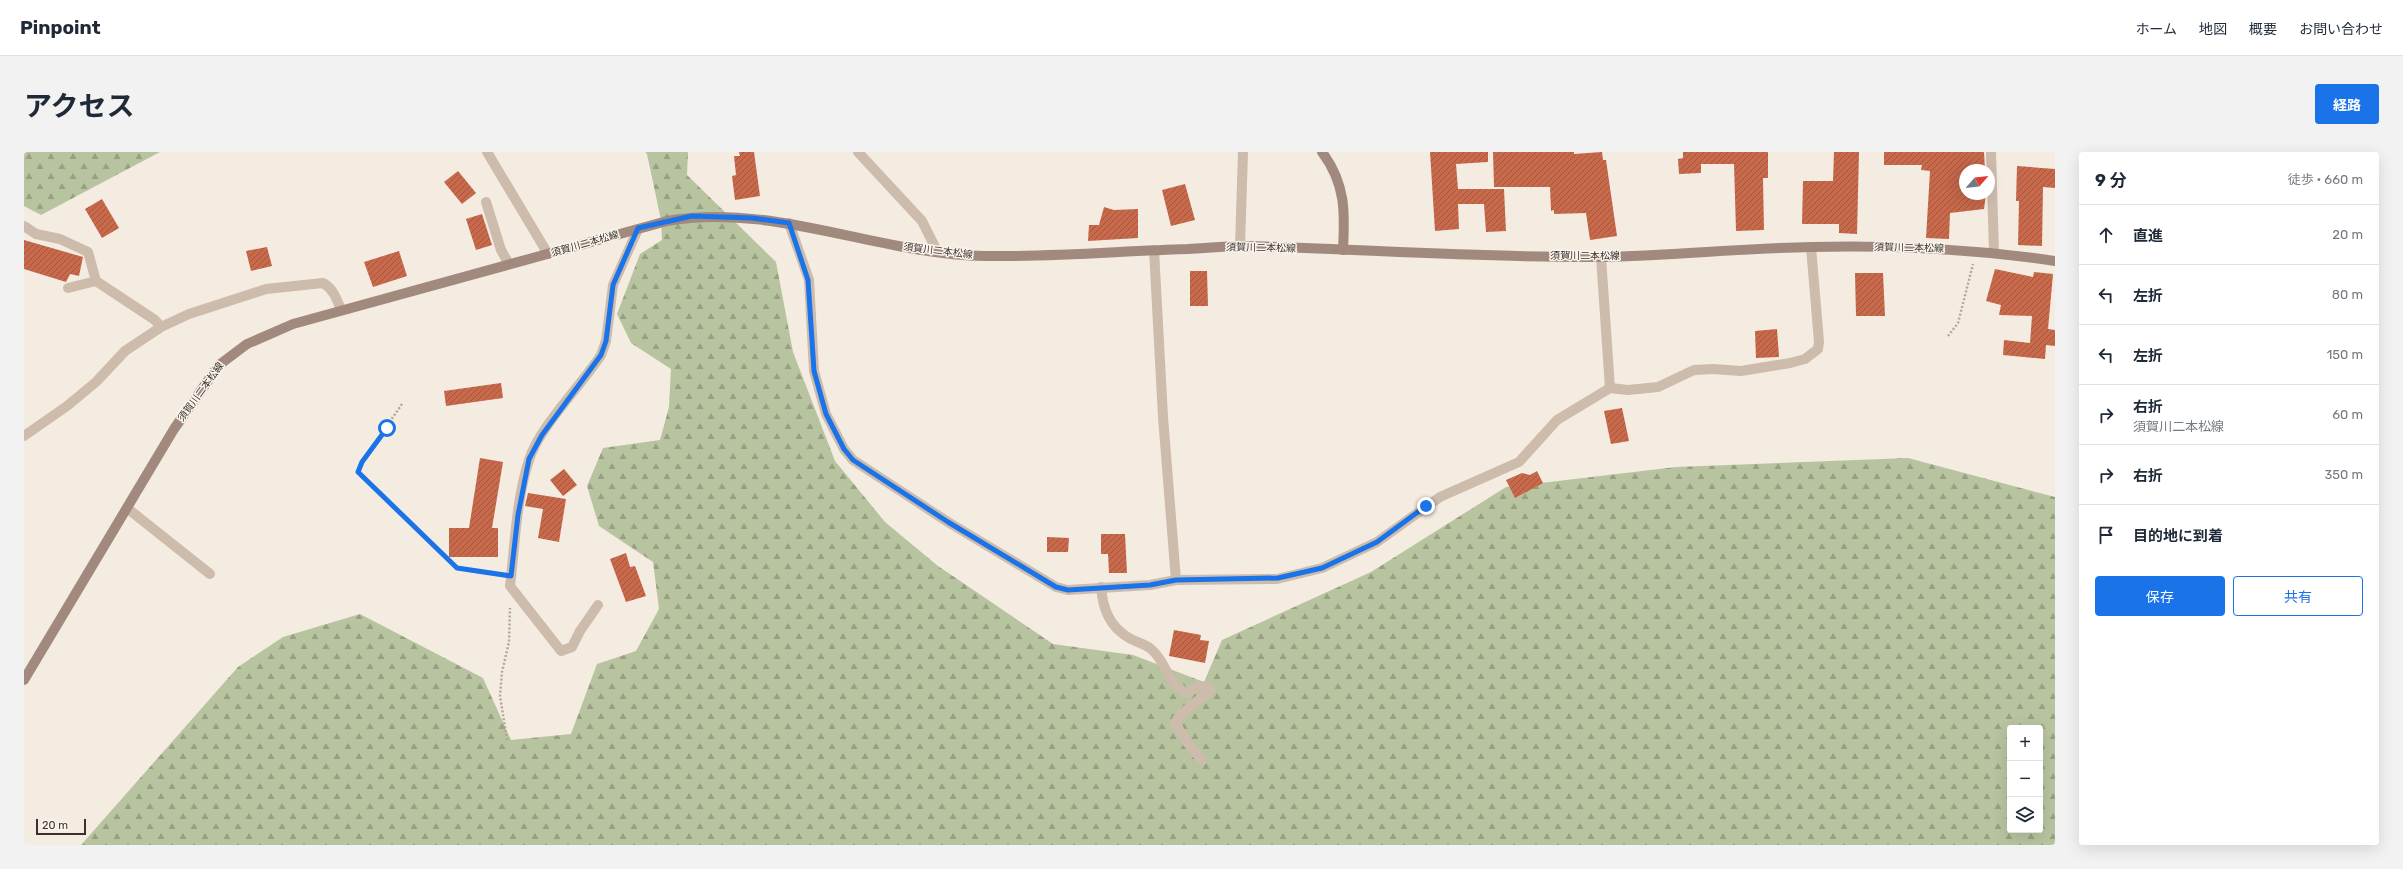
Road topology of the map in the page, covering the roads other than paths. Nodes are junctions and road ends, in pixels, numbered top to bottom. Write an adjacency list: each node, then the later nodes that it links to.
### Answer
1 (487, 152): 16 (street)
2 (858, 152): 14 (street)
3 (1243, 152): 10 (street)
4 (1322, 152): 13 (main road)
5 (1991, 152): 15 (street)
6 (486, 202): 19 (street)
7 (789, 223): 9 (main road, 須賀川二本松線); 14 (main road, 須賀川二本松線); 29 (street)
8 (24, 226): 20 (street)
9 (638, 228): 16 (main road, 須賀川二本松線); 30 (street)
10 (1240, 246): 12 (main road, 須賀川二本松線); 13 (main road, 須賀川二本松線)
11 (1811, 247): 15 (main road, 須賀川二本松線); 17 (main road, 須賀川二本松線); 24 (street)
12 (1154, 250): 14 (main road, 須賀川二本松線); 28 (street)
13 (1343, 250): 17 (main road, 須賀川二本松線)
14 (937, 251)
15 (1994, 252): 18 (main road, 須賀川二本松線)
16 (548, 254): 19 (main road, 須賀川二本松線)
17 (1601, 257): 24 (street)
18 (2055, 261)
19 (509, 264): 22 (main road, 須賀川二本松線)
20 (96, 281): 21 (street); 23 (street)
21 (68, 288)
22 (340, 310): 23 (street); 26 (main road, 須賀川二本松線)
23 (161, 327): 25 (street)
24 (1610, 388): 28 (street)
25 (24, 436)
26 (128, 508): 27 (street); 31 (main road, 須賀川二本松線)
27 (210, 574)
28 (1176, 580): 29 (street)
29 (1101, 587): 32 (street)
30 (598, 605)
31 (24, 680)
32 (1202, 760)

